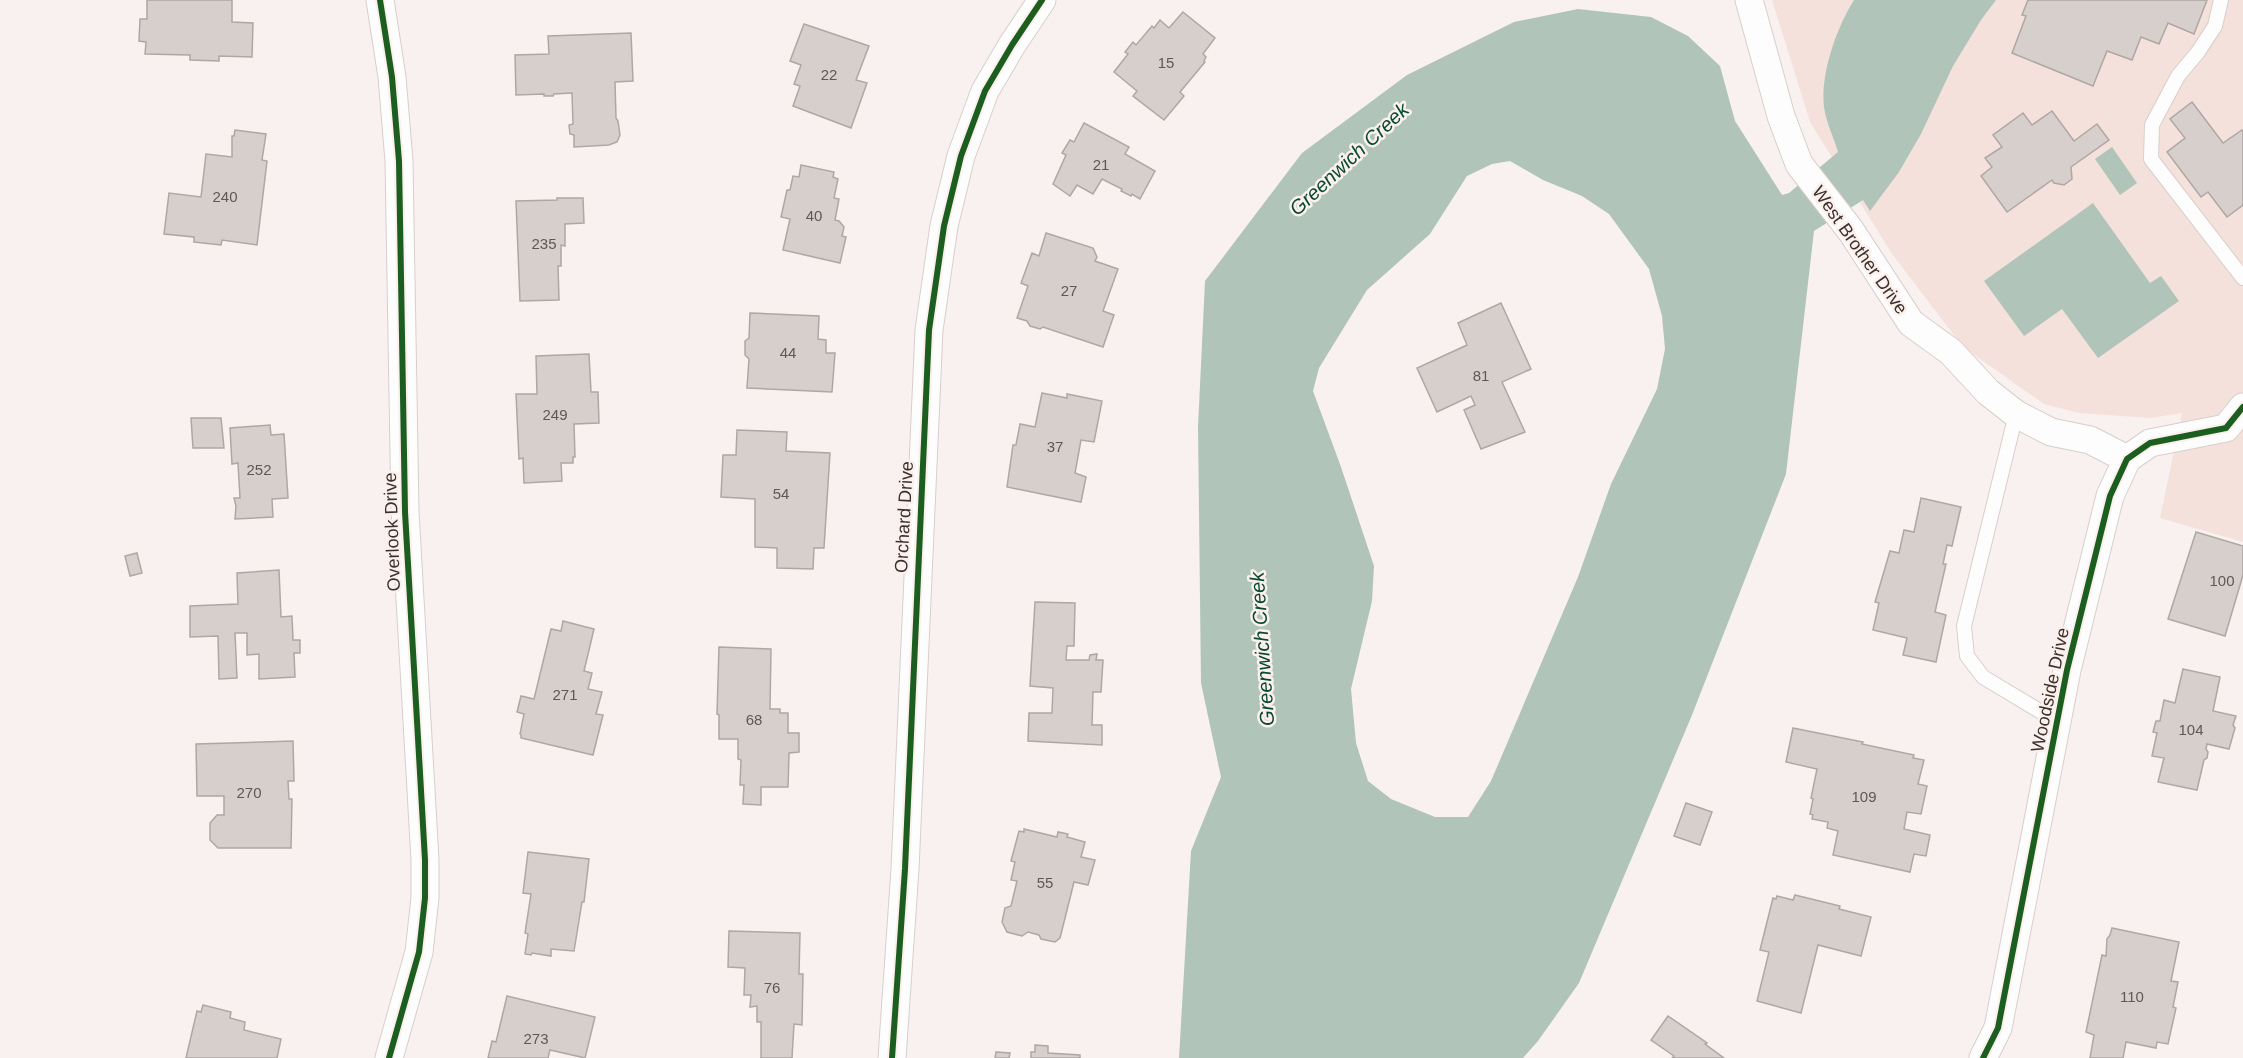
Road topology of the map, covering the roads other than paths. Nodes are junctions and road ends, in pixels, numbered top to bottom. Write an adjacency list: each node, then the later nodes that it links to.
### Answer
1 (380, 0): 10 (street, Overlook Drive)
2 (1042, 0): 11 (street, Orchard Drive)
3 (1749, 0): 7 (street, West Brother Drive)
4 (2221, 0): 5 (lane)
5 (2243, 278)
6 (2243, 407): 8 (street)
7 (2016, 414): 8 (street, West Brother Drive); 9 (lane)
8 (2127, 459): 9 (street, Woodside Drive)
9 (2058, 722): 12 (street, Woodside Drive)
10 (389, 1058)
11 (891, 1058)
12 (1983, 1058)

